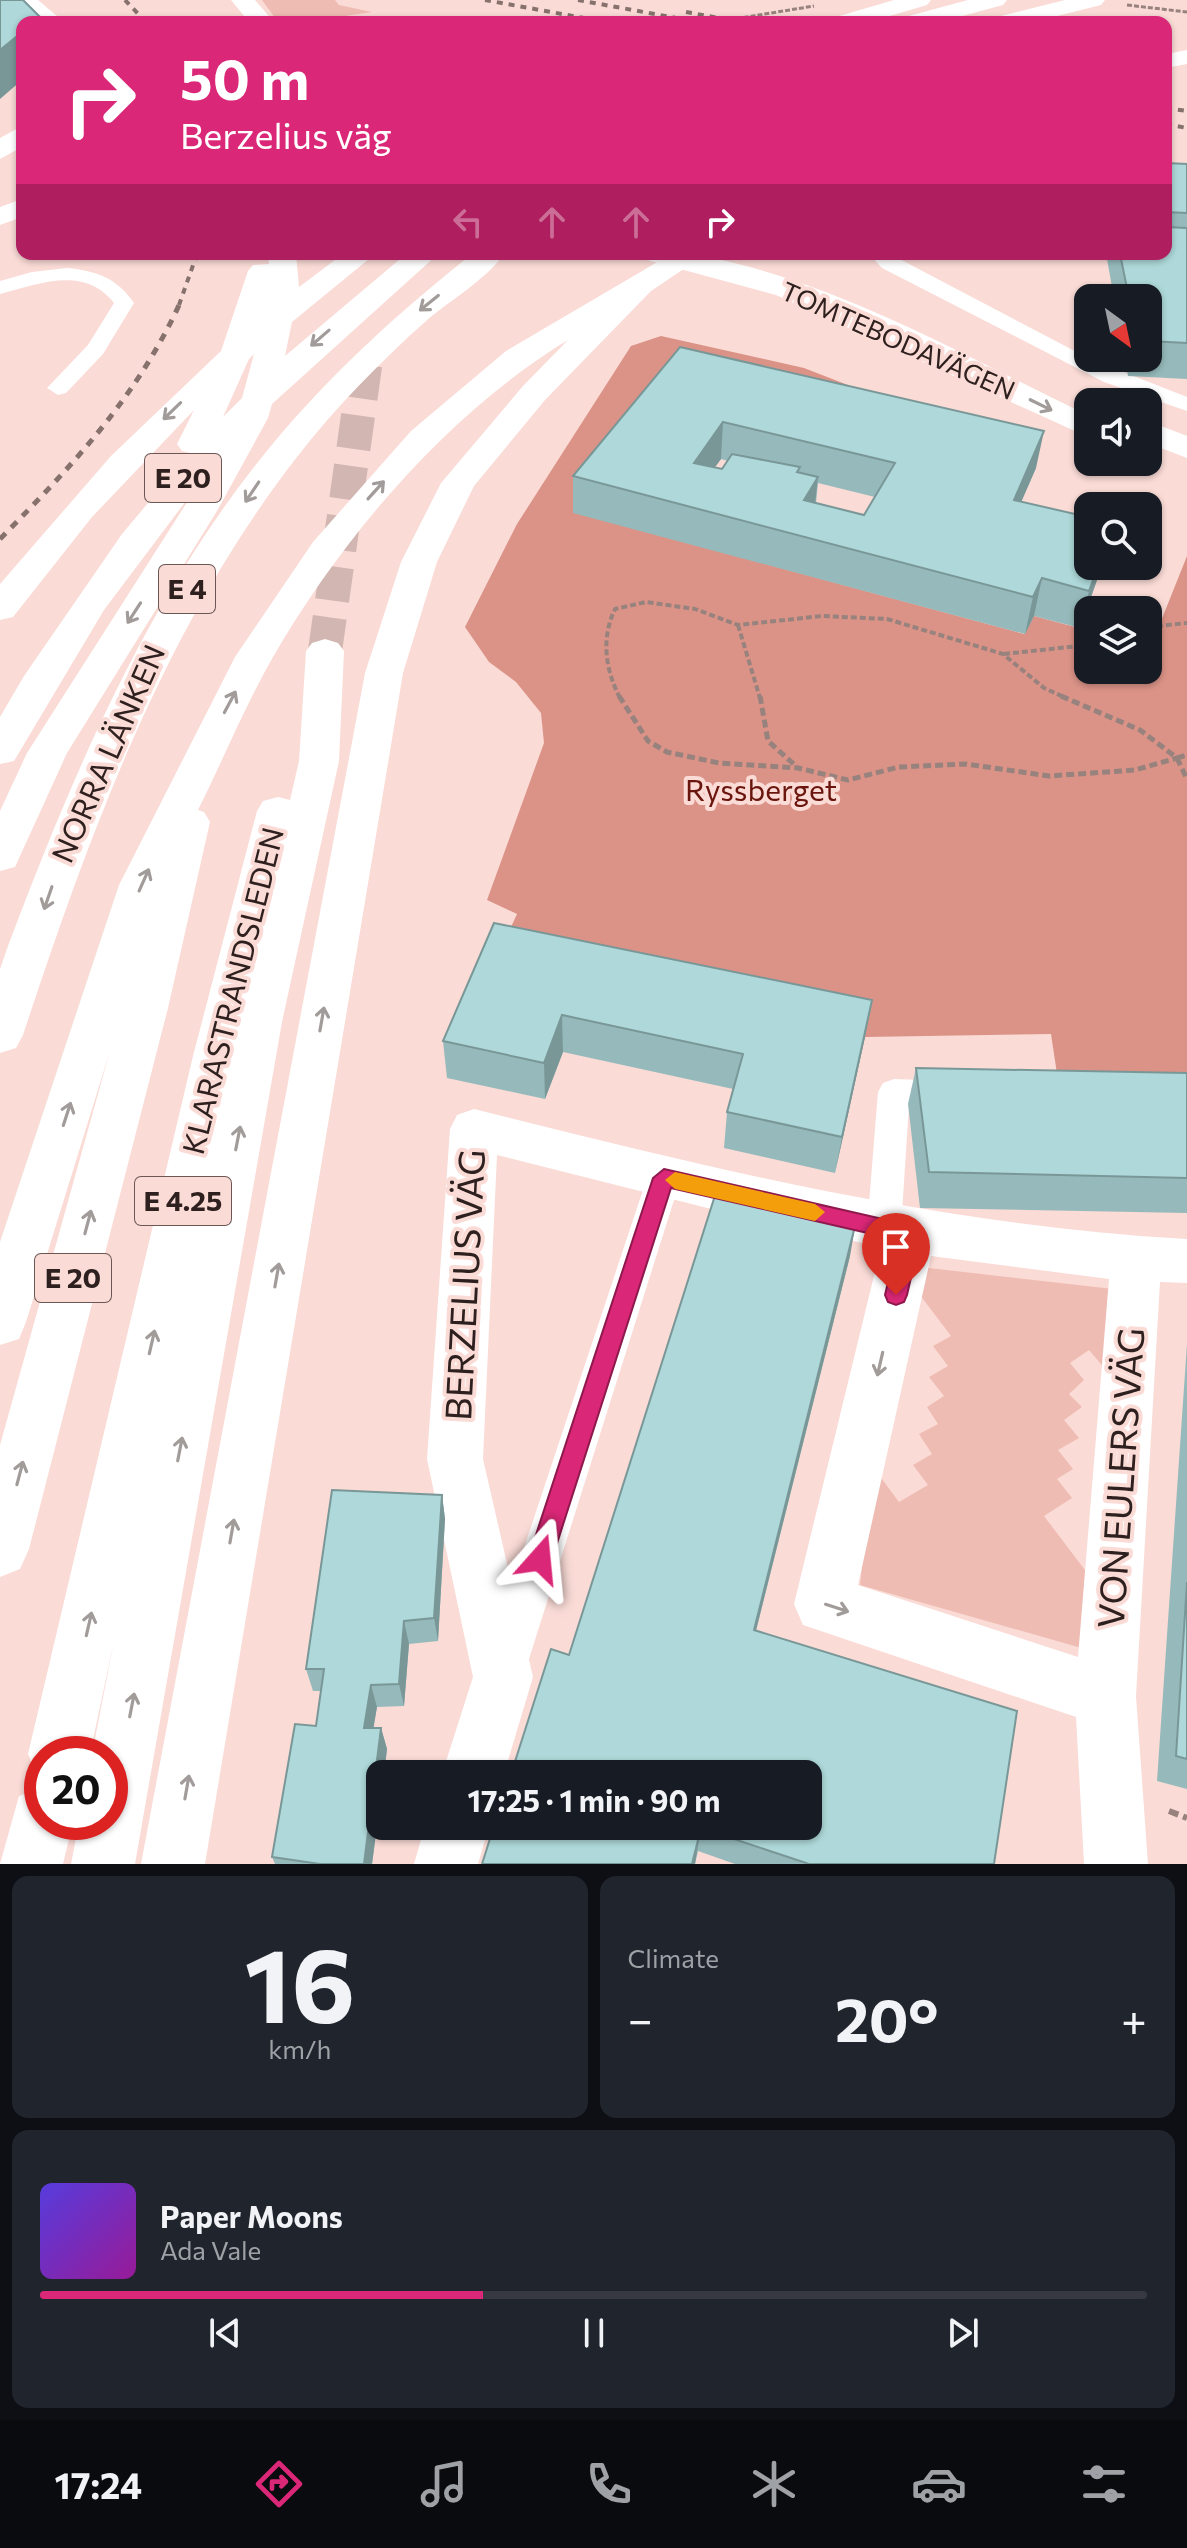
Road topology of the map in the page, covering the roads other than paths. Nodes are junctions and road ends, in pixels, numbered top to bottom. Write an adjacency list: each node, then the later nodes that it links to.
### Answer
1 (24, 0): 6 (main road)
2 (243, 0): 7 (main road)
3 (919, 0): 8 (main road)
4 (995, 0): 9 (main road)
5 (1093, 0): 10 (main road)
6 (44, 16)
7 (257, 16)
8 (864, 16)
9 (935, 16)
10 (1029, 16)
11 (16, 216): 12 (main road)
12 (3, 235)
13 (268, 260): 34 (main road)
14 (283, 260): 36 (main road, one-way to 36)
15 (349, 260): 24 (main road)
16 (353, 260): 33 (main road, one-way to 33)
17 (417, 260): 35 (main road, E 20, one-way to 35)
18 (483, 260): 38 (main road, NORRA LÄNKEN / E 4, one-way to 38)
19 (674, 260): 22 (main road)
20 (750, 260): 26 (main road, TOMTEBODAVÄGEN)
21 (885, 260): 27 (lane)
22 (650, 268): 28 (main road, TOMTEBODAVÄGEN, one-way to 28); 37 (main road, E 20, one-way to 22); 55 (main road, one-way to 22)
23 (0, 288): 25 (lane)
24 (366, 359)
25 (58, 388)
26 (1074, 396)
27 (1187, 404)
28 (1074, 420)
29 (1162, 437): 30 (main road)
30 (1187, 448)
31 (1162, 459): 32 (main road)
32 (1187, 469)
33 (0, 609)
34 (0, 719)
35 (0, 751)
36 (0, 856)
37 (123, 1008): 43 (main road, one-way to 37); 44 (main road, E 20, one-way to 37)
38 (5, 1020)
39 (983, 1095): 41 (lane)
40 (664, 1178): 41 (main road, BERZELIUS VÄG); 45 (lane); 45 (main road, BERZELIUS VÄG)
41 (897, 1231): 42 (main road, BERZELIUS VÄG); 46 (main road, one-way to 46)
42 (1162, 1260): 46 (main road, VON EULERS VÄG)
43 (0, 1322)
44 (0, 1549)
45 (503, 1677): 49 (main road, BERZELIUS VÄG)
46 (1105, 1696): 57 (main road, VON EULERS VÄG)
47 (63, 1736): 48 (main road, KLARASTRANDSLEDEN / E 4.25)
48 (127, 1736)
49 (477, 1760)
50 (37, 1840): 53 (main road)
51 (107, 1840): 54 (main road, KLARASTRANDSLEDEN / E 4.25)
52 (453, 1840): 56 (main road)
53 (31, 1864)
54 (103, 1864)
55 (173, 1864)
56 (446, 1864)
57 (1116, 1864)

